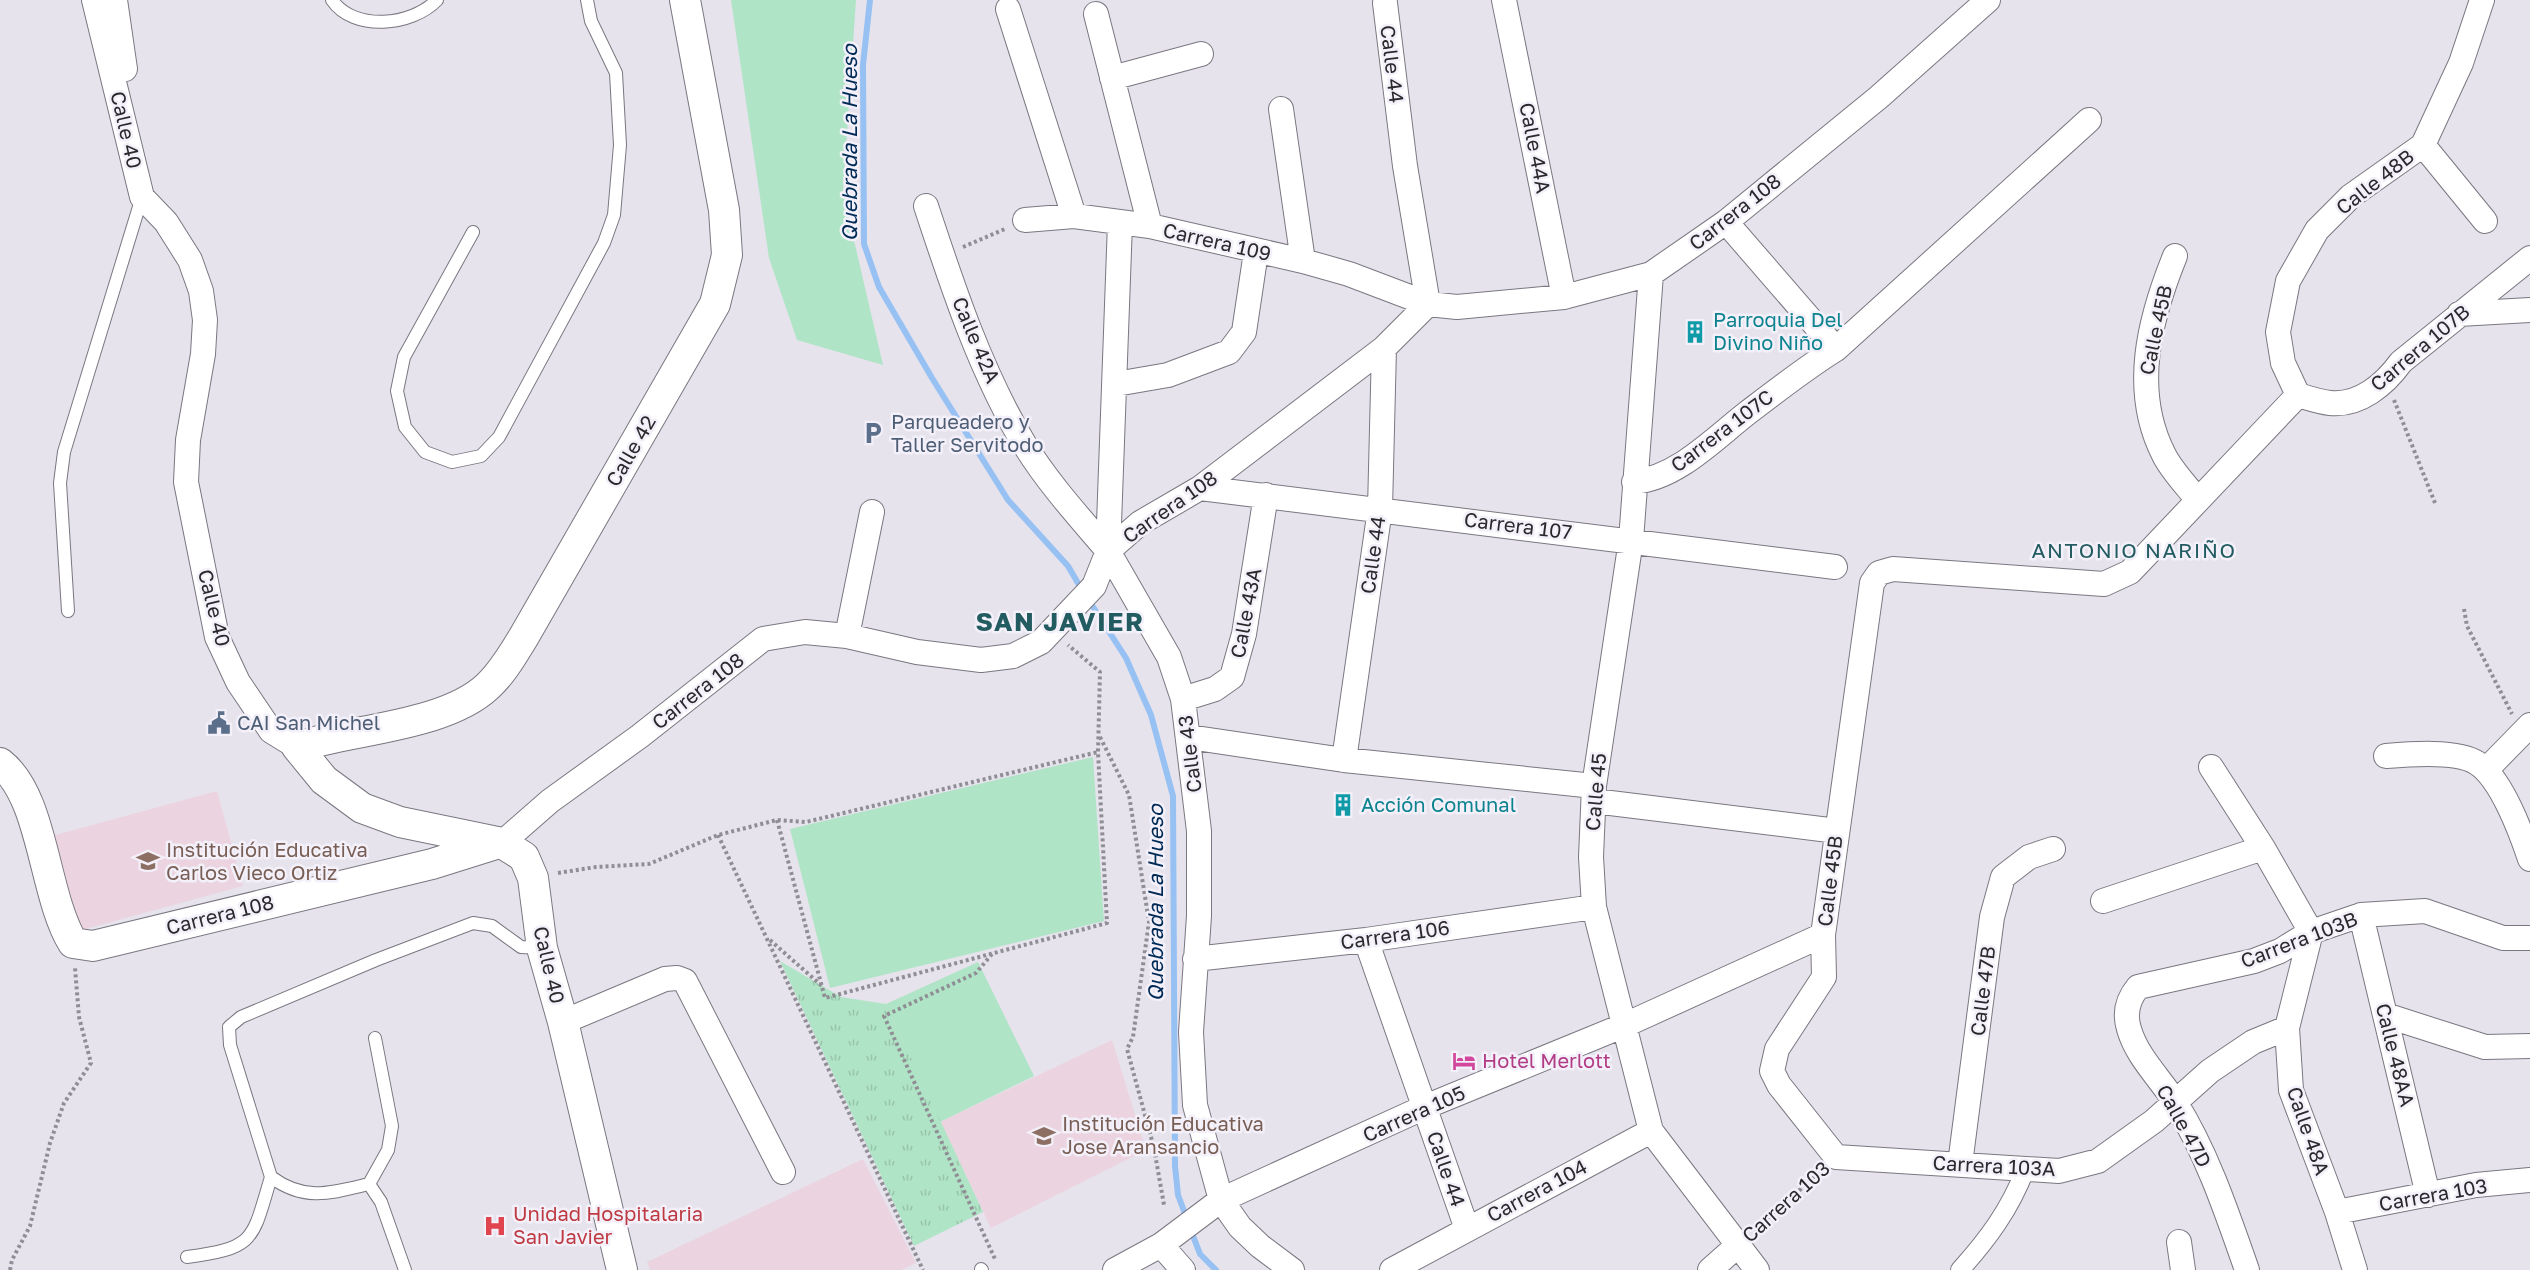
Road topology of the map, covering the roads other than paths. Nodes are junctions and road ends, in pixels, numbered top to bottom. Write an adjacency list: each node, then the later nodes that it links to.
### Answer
1 (94, 0): 17 (street, Calle 40)
2 (115, 0): 17 (street)
3 (332, 0): 4 (lane)
4 (437, 0)
5 (587, 0): 27 (lane)
6 (685, 0): 56 (street, Calle 42)
7 (1504, 0): 34 (street, Calle 44A)
8 (1988, 0): 24 (street, Carrera 108)
9 (2482, 0): 18 (street, Calle 48B)
10 (1385, 3): 35 (street, Calle 44)
11 (1008, 9): 21 (street)
12 (1096, 14): 14 (street)
13 (1201, 54): 14 (street)
14 (1112, 78): 26 (street)
15 (1281, 109): 31 (street)
16 (2089, 120): 39 (street)
17 (126, 123): 19 (street, Calle 40)
18 (2423, 145): 23 (street); 41 (street, Calle 48B)
19 (142, 197): 51 (lane); 56 (street, Calle 40)
20 (926, 206): 49 (street, Calle 42A)
21 (1074, 216): 22 (street, Carrera 109); 25 (street, Carrera 109)
22 (1025, 220)
23 (2485, 221)
24 (1726, 222): 32 (street, Carrera 108); 39 (street)
25 (1120, 223): 26 (street, Carrera 109); 40 (street)
26 (1150, 226): 28 (street, Carrera 109)
27 (473, 232)
28 (1256, 252): 31 (street, Carrera 109); 40 (street)
29 (2175, 256): 45 (street, Calle 45B)
30 (2530, 258): 37 (street, Carrera 107B)
31 (1303, 261): 33 (street, Carrera 109)
32 (1651, 274): 34 (street, Carrera 108); 42 (street, Calle 45)
33 (1403, 294): 35 (street, Carrera 108)
34 (1564, 297): 35 (street, Carrera 108)
35 (1428, 304): 38 (street, Carrera 108)
36 (2530, 310): 37 (street)
37 (2458, 314): 41 (street, Carrera 107B)
38 (1384, 348): 43 (street, Carrera 108); 46 (street, Calle 44)
39 (1836, 349): 42 (street, Carrera 107C)
40 (1116, 384): 49 (street)
41 (2298, 395): 45 (street)
42 (1634, 482): 48 (street, Calle 45)
43 (1200, 488): 44 (street, Carrera 107); 49 (street, Carrera 108)
44 (1266, 495): 46 (street, Carrera 107); 53 (street, Calle 43A)
45 (2197, 500): 63 (street, Calle 45B)
46 (1380, 509): 48 (street, Carrera 107); 58 (street, Calle 44)
47 (872, 512): 52 (street)
48 (1631, 540): 50 (street, Carrera 107); 62 (street, Calle 45)
49 (1108, 551): 52 (street, Carrera 108); 53 (street, Calle 43)
50 (1835, 567)
51 (68, 611)
52 (846, 636): 64 (street, Carrera 108)
53 (1183, 699): 55 (street, Calle 43)
54 (2526, 729): 61 (street)
55 (1189, 737): 58 (street); 76 (street, Calle 43)
56 (297, 747): 64 (street, Calle 40)
57 (2386, 756): 61 (street)
58 (1344, 760): 62 (street)
59 (2211, 767): 65 (street)
60 (3, 769): 64 (street, Carrera 108)
61 (2486, 770): 67 (street)
62 (1594, 793): 63 (street); 69 (street, Calle 45)
63 (1837, 831): 72 (street, Calle 45B)
64 (502, 843): 75 (street, Calle 40)
65 (2263, 848): 68 (street); 71 (street)
66 (2053, 849): 88 (street, Calle 47B)
67 (2530, 859)
68 (2103, 901)
69 (1594, 907): 74 (street, Carrera 106); 80 (street, Calle 45)
70 (2361, 915): 71 (street, Carrera 103B); 73 (street, Carrera 103B); 78 (street, Calle 48AA)
71 (2311, 932): 77 (street, Carrera 103B); 81 (street, Calle 48A)
72 (1823, 935): 80 (street, Carrera 105); 87 (street, Calle 45B)
73 (2530, 938)
74 (1366, 940): 76 (street, Carrera 106); 85 (street, Calle 44)
75 (542, 948): 79 (street, Calle 40); 91 (lane)
76 (1195, 959): 95 (street, Calle 43)
77 (2138, 987): 84 (street, Calle 47D)
78 (2385, 1015): 83 (street); 94 (street, Calle 48AA)
79 (563, 1022): 90 (street); 103 (street, Calle 40)
80 (1625, 1025): 85 (street, Carrera 105); 86 (street, Calle 45)
81 (2287, 1028): 84 (street, Carrera 103A); 96 (street, Calle 48A)
82 (375, 1038): 93 (lane)
83 (2530, 1046)
84 (2176, 1102): 89 (street, Carrera 103A); 112 (street, Calle 47D)
85 (1425, 1107): 95 (street, Carrera 105); 97 (street, Calle 44)
86 (1651, 1131): 97 (street, Carrera 104); 100 (street, Calle 45)
87 (1836, 1157): 88 (street, Carrera 103A)
88 (1960, 1164): 89 (street, Carrera 103A)
89 (2025, 1170): 110 (street)
90 (783, 1172)
91 (271, 1178): 93 (lane); 101 (lane)
92 (2530, 1180): 94 (street, Carrera 103)
93 (369, 1184): 102 (lane)
94 (2428, 1195): 96 (street, Carrera 103)
95 (1221, 1200): 99 (street, Carrera 105); 106 (street, Calle 43)
96 (2337, 1212): 113 (street, Calle 48A)
97 (1467, 1229): 107 (street, Carrera 104)
98 (2179, 1242): 111 (street)
99 (1161, 1245): 104 (street, Carrera 105); 105 (street)
100 (1737, 1246): 108 (street, Carrera 103); 109 (street, Calle 45)
101 (187, 1257)
102 (405, 1270)
103 (622, 1270)
104 (1115, 1270)
105 (1183, 1270)
106 (1292, 1270)
107 (1392, 1270)
108 (1710, 1270)
109 (1757, 1270)
110 (1960, 1270)
111 (2183, 1270)
112 (2247, 1270)
113 (2355, 1270)

